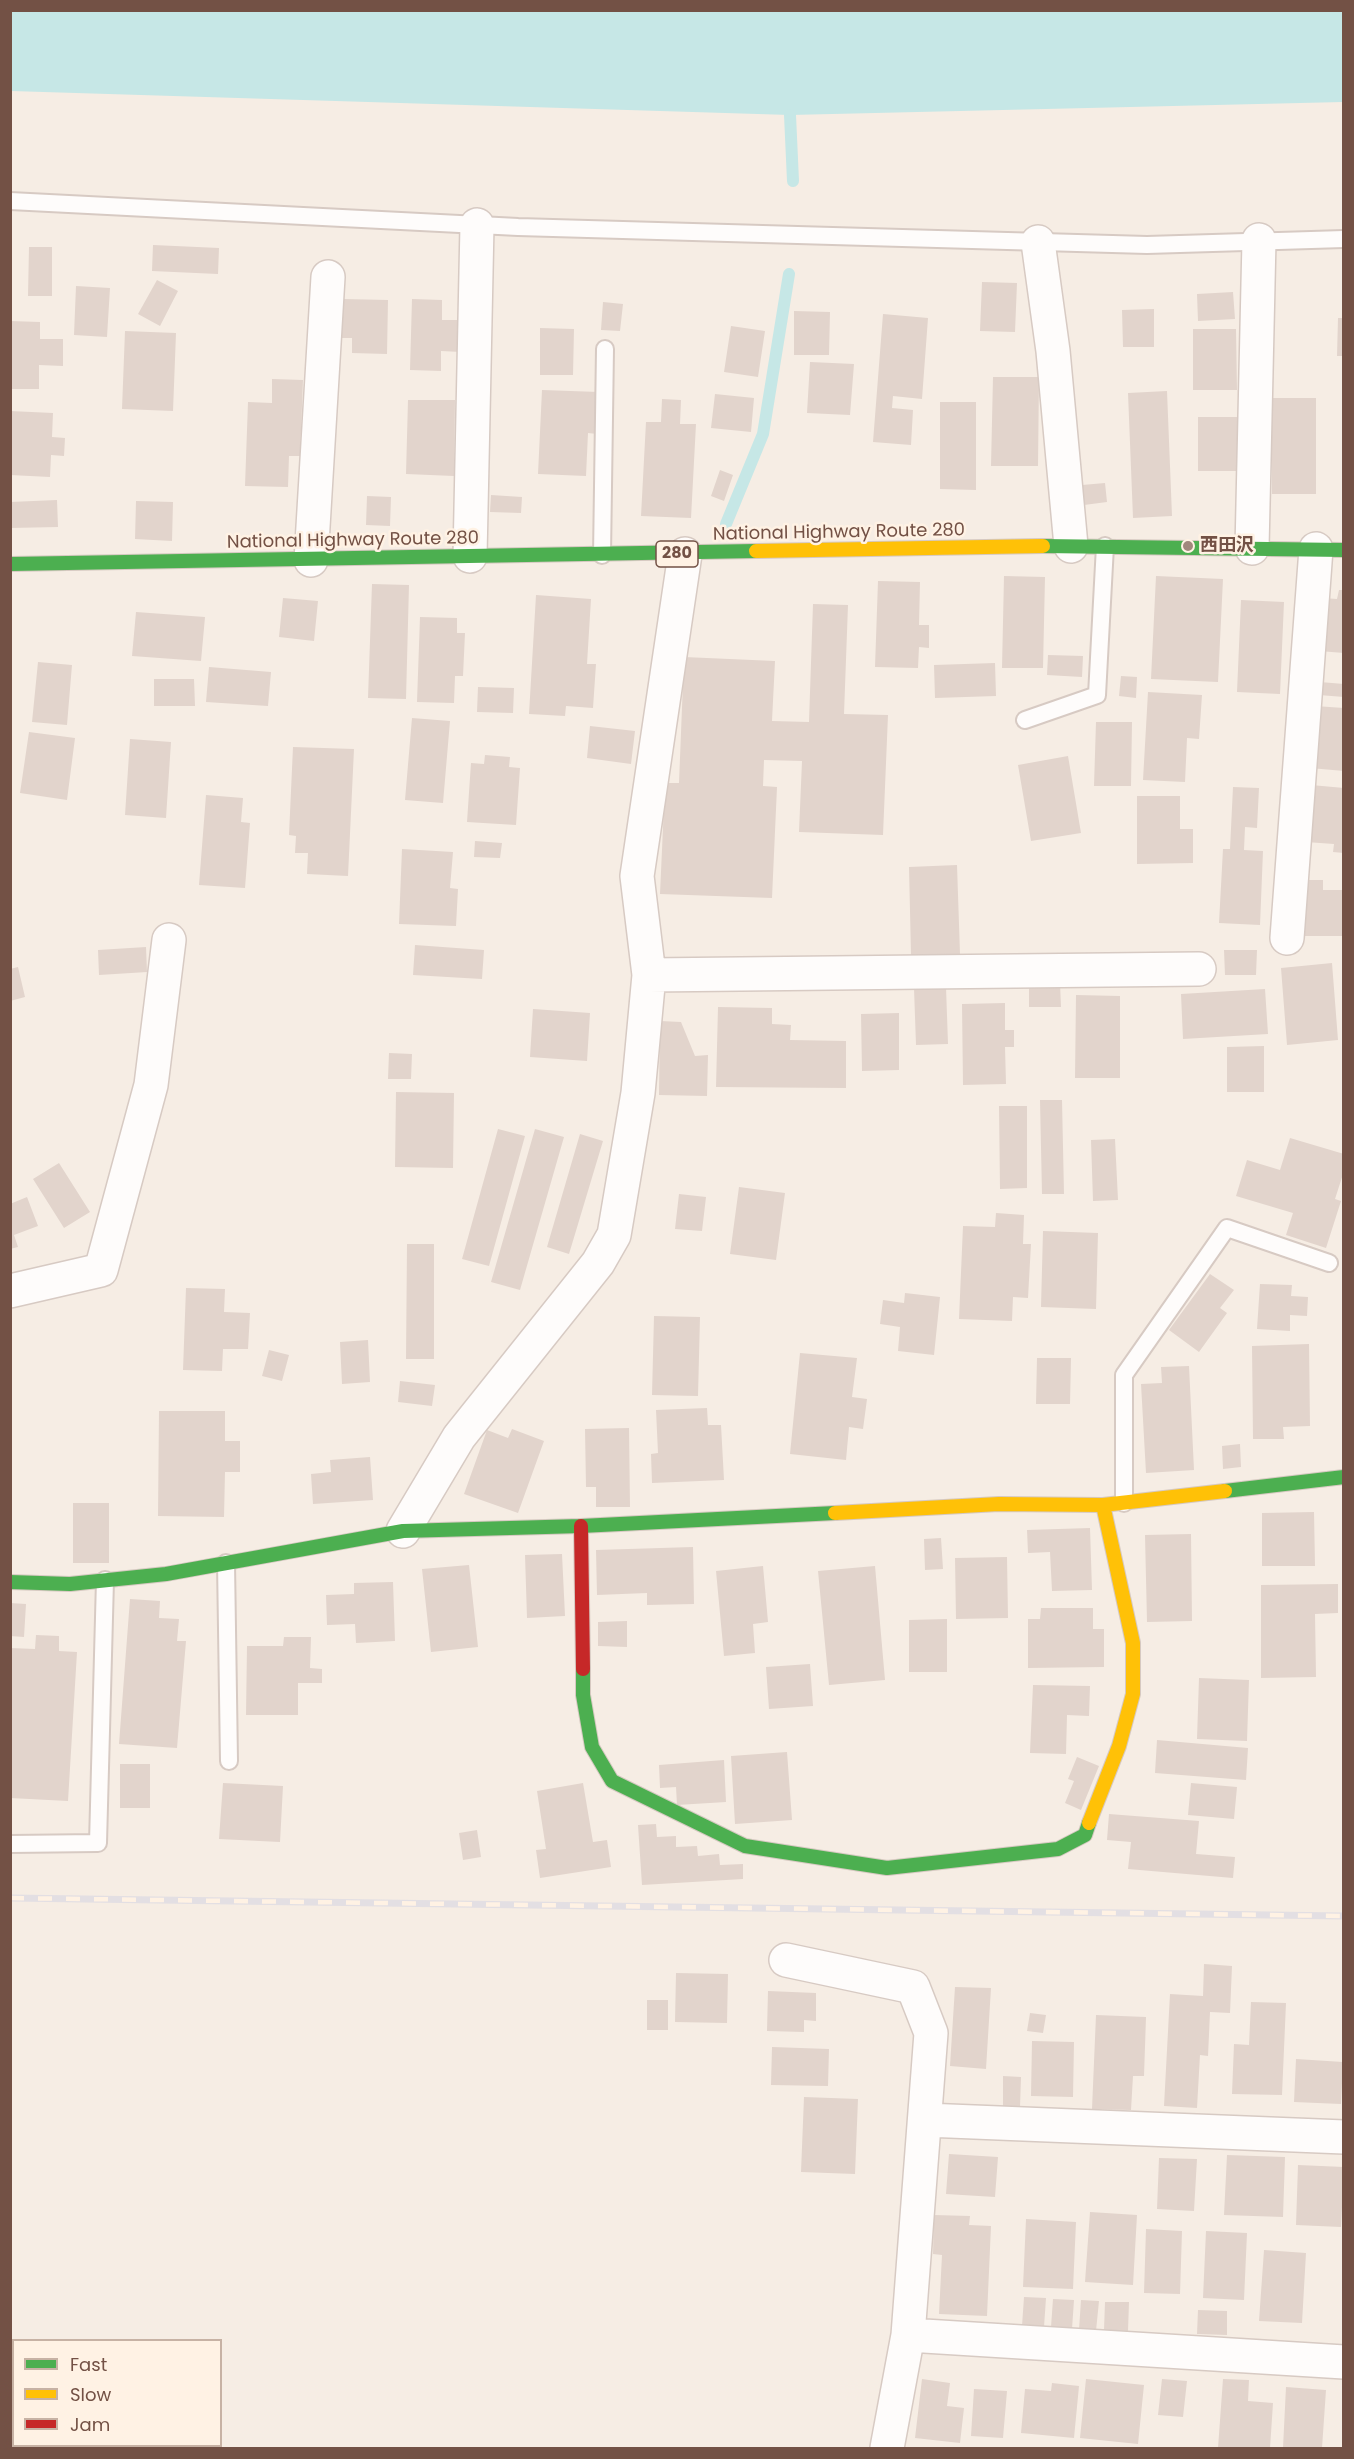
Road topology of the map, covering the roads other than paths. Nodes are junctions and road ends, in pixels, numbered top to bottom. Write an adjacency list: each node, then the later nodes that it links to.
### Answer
1 (10, 201): 2 (lane)
2 (477, 225): 5 (lane); 14 (street)
3 (1344, 239): 4 (lane)
4 (1259, 240): 5 (lane); 10 (street)
5 (1038, 242): 8 (street)
6 (328, 277): 15 (street)
7 (605, 349): 13 (lane)
8 (1071, 546): 9 (main road, National Highway Route 280 / 280); 12 (main road, National Highway Route 280 / 280)
9 (1105, 546): 10 (main road, National Highway Route 280 / 280); 17 (lane)
10 (1252, 548): 11 (main road, National Highway Route 280 / 280)
11 (1330, 549): 18 (street)
12 (685, 554): 13 (main road, National Highway Route 280 / 280); 21 (street)
13 (602, 555): 14 (main road, National Highway Route 280 / 280)
14 (470, 556): 15 (main road, National Highway Route 280 / 280)
15 (311, 561): 16 (main road, National Highway Route 280 / 280)
16 (10, 564)
17 (1025, 720)
18 (1287, 938)
19 (168, 940): 23 (street)
20 (1199, 969): 21 (street)
21 (649, 975): 28 (street)
22 (1329, 1263): 25 (lane)
23 (10, 1291)
24 (1344, 1477): 25 (main road)
25 (1124, 1503): 26 (main road)
26 (1103, 1505): 27 (main road); 27 (main road)
27 (581, 1526): 28 (main road)
28 (403, 1531): 29 (main road)
29 (226, 1563): 30 (main road); 32 (lane)
30 (105, 1580): 31 (main road); 33 (lane)
31 (10, 1582)
32 (229, 1761)
33 (10, 1844)
34 (786, 1960): 35 (street)
35 (925, 2120): 36 (street); 37 (street)
36 (1344, 2137)
37 (908, 2336): 38 (street); 39 (street)
38 (1344, 2362)
39 (887, 2448)

